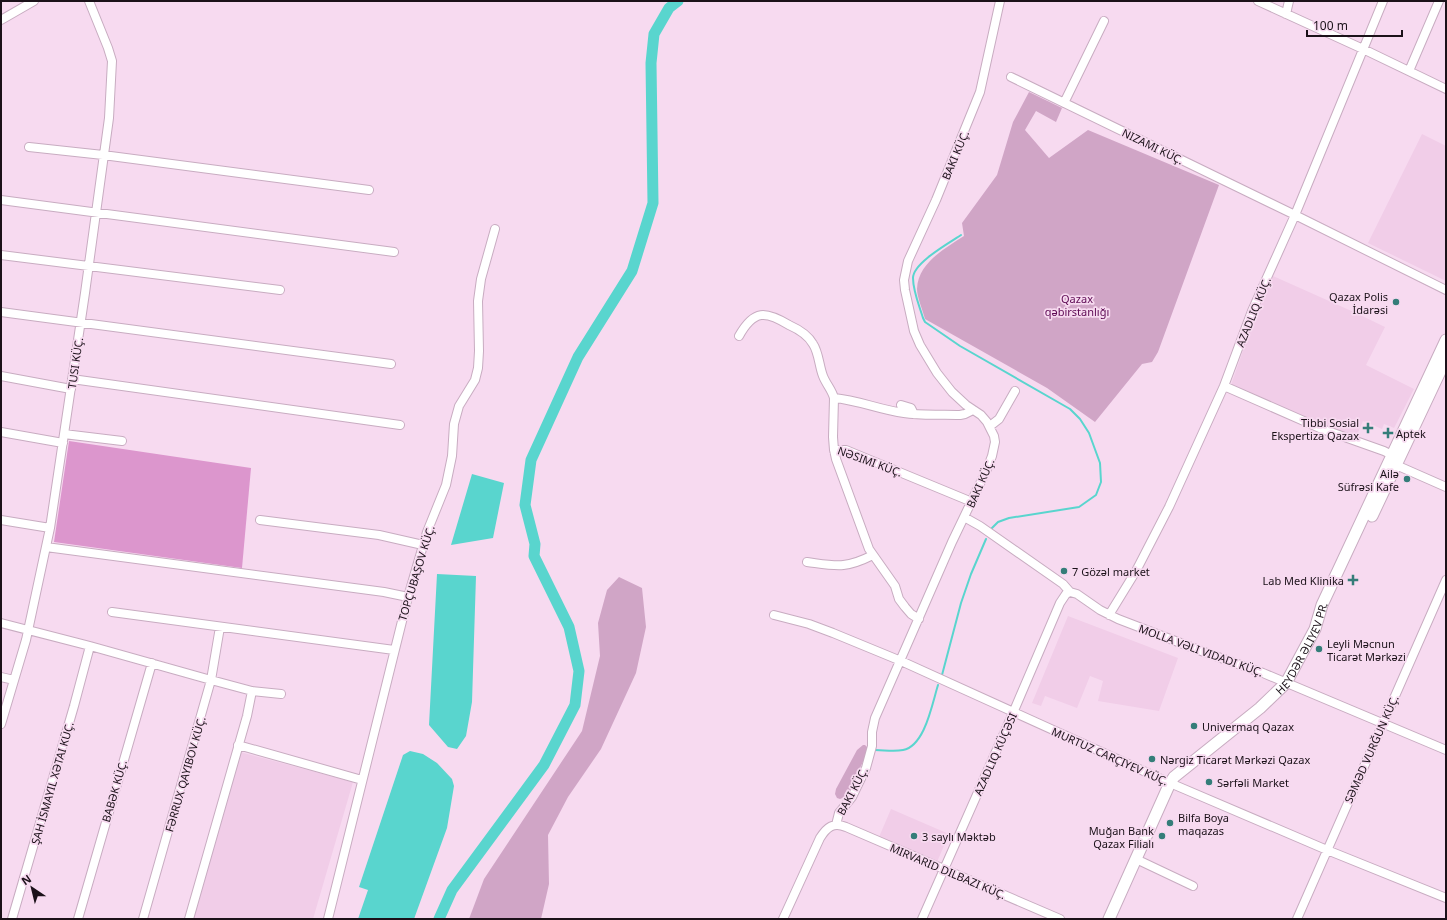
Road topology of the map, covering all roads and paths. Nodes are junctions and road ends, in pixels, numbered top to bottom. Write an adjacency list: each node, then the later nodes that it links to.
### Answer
1 (34, 1): 9 (street)
2 (89, 1): 17 (street, TUSI KÜÇ.)
3 (1000, 1): 41 (street)
4 (1258, 1): 8 (street)
5 (1289, 1): 8 (street)
6 (1383, 1): 11 (street)
7 (1438, 1): 12 (street)
8 (1286, 14): 11 (street)
9 (1, 20)
10 (1104, 21): 15 (street)
11 (1363, 49): 12 (street); 21 (street)
12 (1409, 71): 14 (street)
13 (1011, 77): 15 (street, NIZAMI KÜÇ.)
14 (1446, 89)
15 (1064, 103): 21 (street, NIZAMI KÜÇ.)
16 (29, 147): 17 (street)
17 (104, 155): 18 (street); 20 (street, TUSI KÜÇ.)
18 (369, 190)
19 (1, 200): 20 (street)
20 (96, 213): 23 (street); 25 (street, TUSI KÜÇ.)
21 (1295, 215): 27 (street, NIZAMI KÜÇ.); 36 (street)
22 (495, 229): 56 (street, TOPÇUBAŞOV KÜÇ.)
23 (394, 252)
24 (1, 255): 25 (street)
25 (88, 266): 26 (street); 29 (street, TUSI KÜÇ.)
26 (280, 290)
27 (1446, 290)
28 (1, 312): 29 (street)
29 (80, 323): 33 (street); 35 (street, TUSI KÜÇ.)
30 (739, 336): 39 (street)
31 (1446, 340): 49 (main road)
32 (1446, 359): 49 (main road)
33 (391, 364)
34 (1, 376): 37 (street)
35 (72, 379): 37 (street, TUSI KÜÇ.); 43 (street)
36 (1224, 386): 49 (street); 65 (street)
37 (71, 389): 46 (street, TUSI KÜÇ.)
38 (1015, 391): 44 (street)
39 (834, 398): 42 (street); 48 (street, NƏSIMI KÜÇ.)
40 (901, 405): 42 (street)
41 (973, 410): 42 (street); 44 (street)
42 (914, 414)
43 (400, 425)
44 (990, 426): 51 (street)
45 (1, 432): 46 (street)
46 (64, 439): 47 (street); 55 (street, TUSI KÜÇ.)
47 (122, 441)
48 (834, 450): 51 (street, NƏSIMI KÜÇ.); 58 (street)
49 (1396, 459): 50 (street); 77 (main road, HEYDƏR ƏLIYEV PR.)
50 (1446, 487)
51 (972, 502): 52 (street)
52 (964, 517): 61 (street, MOLLA VƏLI VIDADI KÜÇ.); 66 (street)
53 (1, 520): 55 (street)
54 (260, 520): 56 (street)
55 (50, 528): 57 (street, TUSI KÜÇ.)
56 (423, 545): 62 (street, TOPÇUBAŞOV KÜÇ.)
57 (46, 546): 62 (street); 69 (street, TUSI KÜÇ.)
58 (873, 555): 59 (street); 66 (street)
59 (807, 562)
60 (1446, 580): 81 (street, SƏMƏD VURĞUN KÜÇ.)
61 (1070, 592): 65 (street, MOLLA VƏLI VIDADI KÜÇ.); 80 (street)
62 (408, 597): 71 (street, TOPÇUBAŞOV KÜÇ.)
63 (112, 612): 68 (street)
64 (774, 615): 72 (street)
65 (1109, 616): 77 (street, MOLLA VƏLI VIDADI KÜÇ.)
66 (919, 619): 72 (street)
67 (1, 623): 69 (street)
68 (220, 627): 71 (street); 76 (street, FƏRRUX QAYIBOV KÜÇ.)
69 (28, 629): 70 (street); 75 (street, TUSI KÜÇ.)
70 (90, 646): 73 (street); 93 (street)
71 (394, 650): 85 (street, TOPÇUBAŞOV KÜÇ.)
72 (901, 661): 80 (street); 87 (street)
73 (152, 663): 76 (street); 94 (street, BABƏK KÜÇ.)
74 (1, 677): 75 (street)
75 (14, 680): 82 (street, TUSI KÜÇ.)
76 (211, 680): 78 (street); 95 (street, FƏRRUX QAYIBOV KÜÇ.)
77 (1286, 683): 81 (street, MOLLA VƏLI VIDADI KÜÇ.); 86 (main road, HEYDƏR ƏLIYEV PR.)
78 (252, 691): 79 (street); 83 (street)
79 (281, 694)
80 (1013, 713): 86 (street); 90 (street)
81 (1382, 723): 84 (street, MOLLA VƏLI VIDADI KÜÇ.); 88 (street, SƏMƏD VURĞUN KÜÇ.)
82 (1, 724)
83 (238, 745): 85 (street); 96 (street)
84 (1446, 750)
85 (362, 780): 97 (street, TOPÇUBAŞOV KÜÇ.)
86 (1170, 783): 88 (street); 89 (main road, HEYDƏR ƏLIYEV PR.)
87 (836, 824): 90 (street, MIRVARID DILBAZI KÜÇ.); 98 (street)
88 (1327, 850): 92 (street); 102 (street, SƏMƏD VURĞUN KÜÇ.)
89 (1136, 859): 91 (street); 101 (main road, HEYDƏR ƏLIYEV PR.)
90 (944, 870): 99 (street); 100 (street, MIRVARID DILBAZI KÜÇ.)
91 (1193, 886)
92 (1446, 898)
93 (12, 919)
94 (78, 919)
95 (143, 919)
96 (189, 919)
97 (328, 919)
98 (782, 919)
99 (922, 919)
100 (1060, 919)
101 (1109, 919)
102 (1297, 919)

